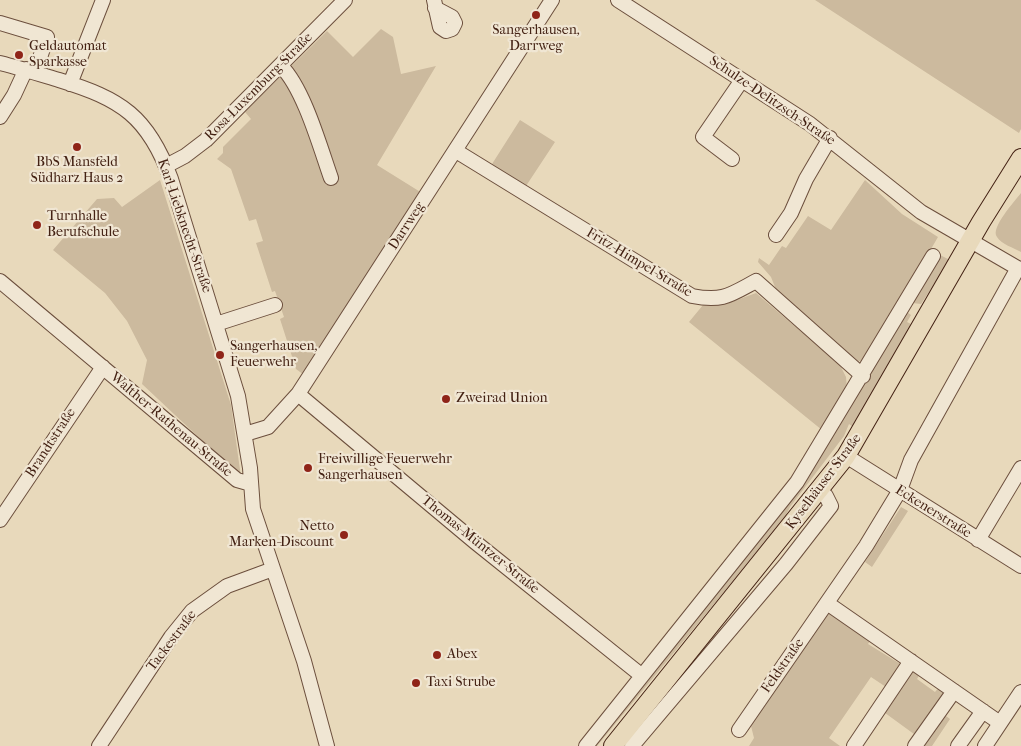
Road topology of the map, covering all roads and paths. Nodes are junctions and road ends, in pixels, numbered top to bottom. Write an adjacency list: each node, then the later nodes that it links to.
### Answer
1 (103, 0): 10 (street)
2 (345, 0): 7 (street, Rosa-Luxemburg-Straße)
3 (552, 0): 13 (street, Darrweg)
4 (618, 0): 9 (street, Schulze-Delitzsch-Straße)
5 (0, 23): 8 (street)
6 (0, 63): 8 (street, Karl-Liebknecht-Straße)
7 (281, 66): 16 (street, Rosa-Luxemburg-Straße); 17 (street)
8 (30, 71): 10 (street, Karl-Liebknecht-Straße); 11 (street)
9 (742, 80): 12 (street, Schulze-Delitzsch-Straße); 15 (street)
10 (70, 84): 16 (street, Karl-Liebknecht-Straße)
11 (0, 117)
12 (830, 138): 18 (street); 19 (street, Schulze-Delitzsch-Straße)
13 (456, 151): 26 (street, Fritz-Himpel-Straße); 27 (street, Darrweg)
14 (1021, 158): 19 (main road, Kyselhäuser Straße)
15 (732, 159)
16 (166, 166): 24 (street, Karl-Liebknecht-Straße)
17 (332, 178)
18 (776, 235)
19 (970, 241): 21 (street, Schulze-Delitzsch-Straße); 29 (main road, Kyselhäuser Straße)
20 (933, 256): 26 (street, Kyselhäuser Straße)
21 (1020, 269): 32 (street)
22 (0, 281): 25 (street, Walther-Rathenau-Straße)
23 (275, 305): 24 (street)
24 (216, 324): 28 (street, Karl-Liebknecht-Straße)
25 (103, 367): 31 (street, Walther-Rathenau-Straße); 33 (street, Brandtstraße)
26 (863, 376): 39 (street, Kyselhäuser Straße)
27 (298, 394): 28 (street, Darrweg); 39 (street, Thomas-Müntzer-Straße)
28 (245, 434): 31 (street, Karl-Liebknecht-Straße)
29 (846, 456): 32 (street, Eckenerstraße); 45 (main road, Kyselhäuser Straße)
30 (1021, 468): 34 (street)
31 (251, 484): 36 (street)
32 (900, 490): 34 (street, Eckenerstraße); 37 (street, Feldstraße)
33 (0, 520)
34 (978, 540): 35 (street, Eckenerstraße)
35 (1021, 566)
36 (273, 568): 46 (street, Tackestraße); 47 (street)
37 (827, 603): 38 (street); 44 (street, Feldstraße)
38 (911, 662): 40 (street); 50 (street)
39 (641, 675): 48 (street, Kyselhäuser Straße)
40 (954, 691): 42 (street); 51 (street)
41 (1021, 692): 43 (street)
42 (983, 711): 43 (street); 52 (street)
43 (1000, 723): 53 (street)
44 (739, 730)
45 (634, 741): 49 (main road, Kyselhäuser Straße)
46 (99, 746)
47 (328, 746)
48 (586, 746)
49 (613, 746)
50 (854, 746)
51 (915, 746)
52 (958, 746)
53 (984, 746)

